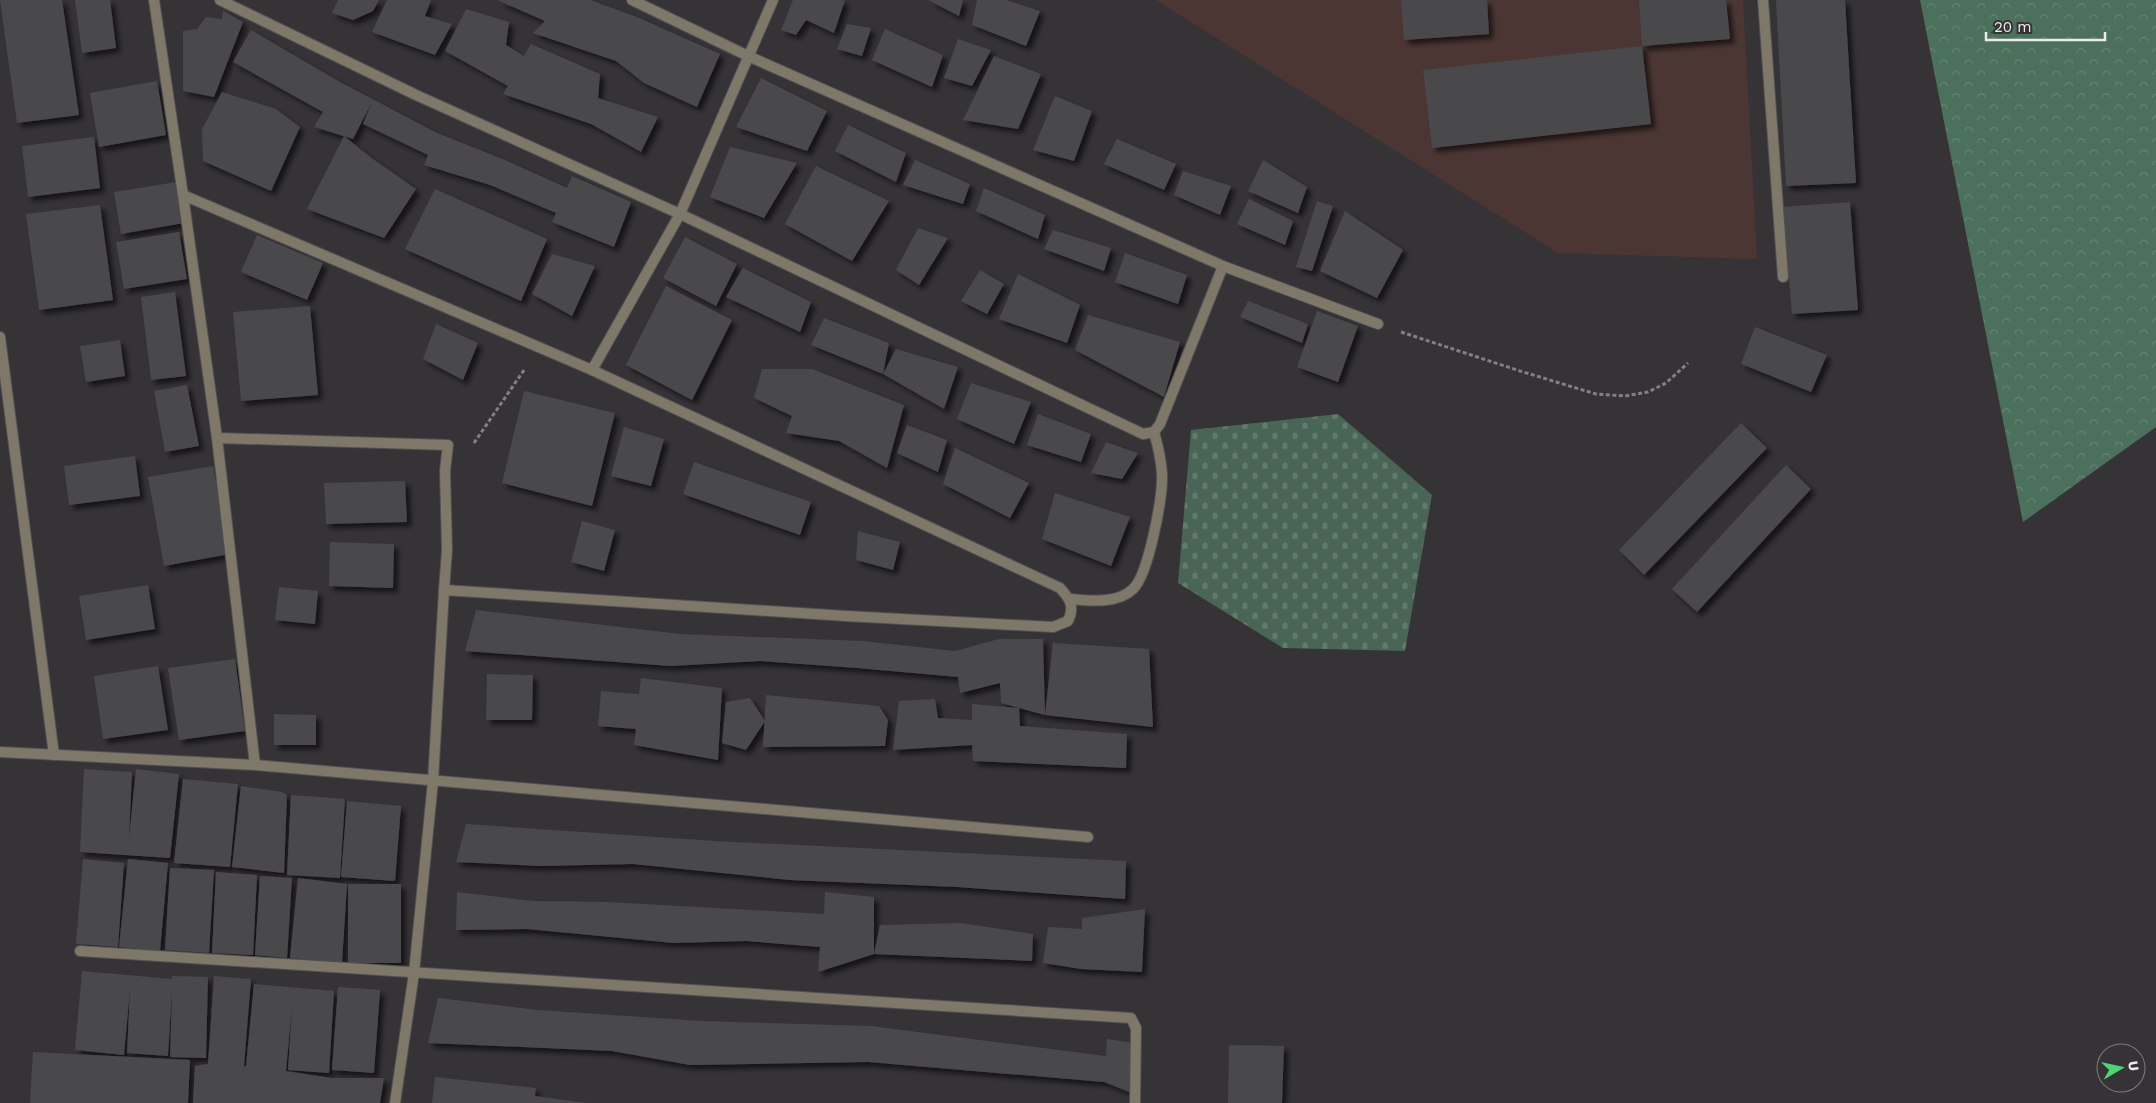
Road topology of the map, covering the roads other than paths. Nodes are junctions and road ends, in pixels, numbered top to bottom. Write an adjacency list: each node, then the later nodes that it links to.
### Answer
1 (154, 0): 7 (street)
2 (220, 0): 8 (street)
3 (632, 0): 6 (street)
4 (773, 0): 6 (street)
5 (1763, 0): 10 (street)
6 (748, 56): 8 (street); 9 (street)
7 (183, 195): 13 (street); 15 (street)
8 (680, 214): 13 (street); 14 (street)
9 (1223, 266): 11 (street); 14 (street)
10 (1783, 277)
11 (1378, 324)
12 (0, 336): 19 (street)
13 (592, 370): 17 (street)
14 (1154, 432): 17 (street)
15 (217, 438): 16 (street); 20 (street)
16 (444, 590): 17 (street); 21 (street)
17 (1070, 599)
18 (0, 752): 19 (street)
19 (54, 756): 20 (street)
20 (254, 765): 21 (street)
21 (432, 781): 22 (street); 24 (street)
22 (1088, 837)
23 (80, 951): 24 (street)
24 (414, 973): 25 (street); 26 (street)
25 (395, 1103)
26 (1135, 1103)

